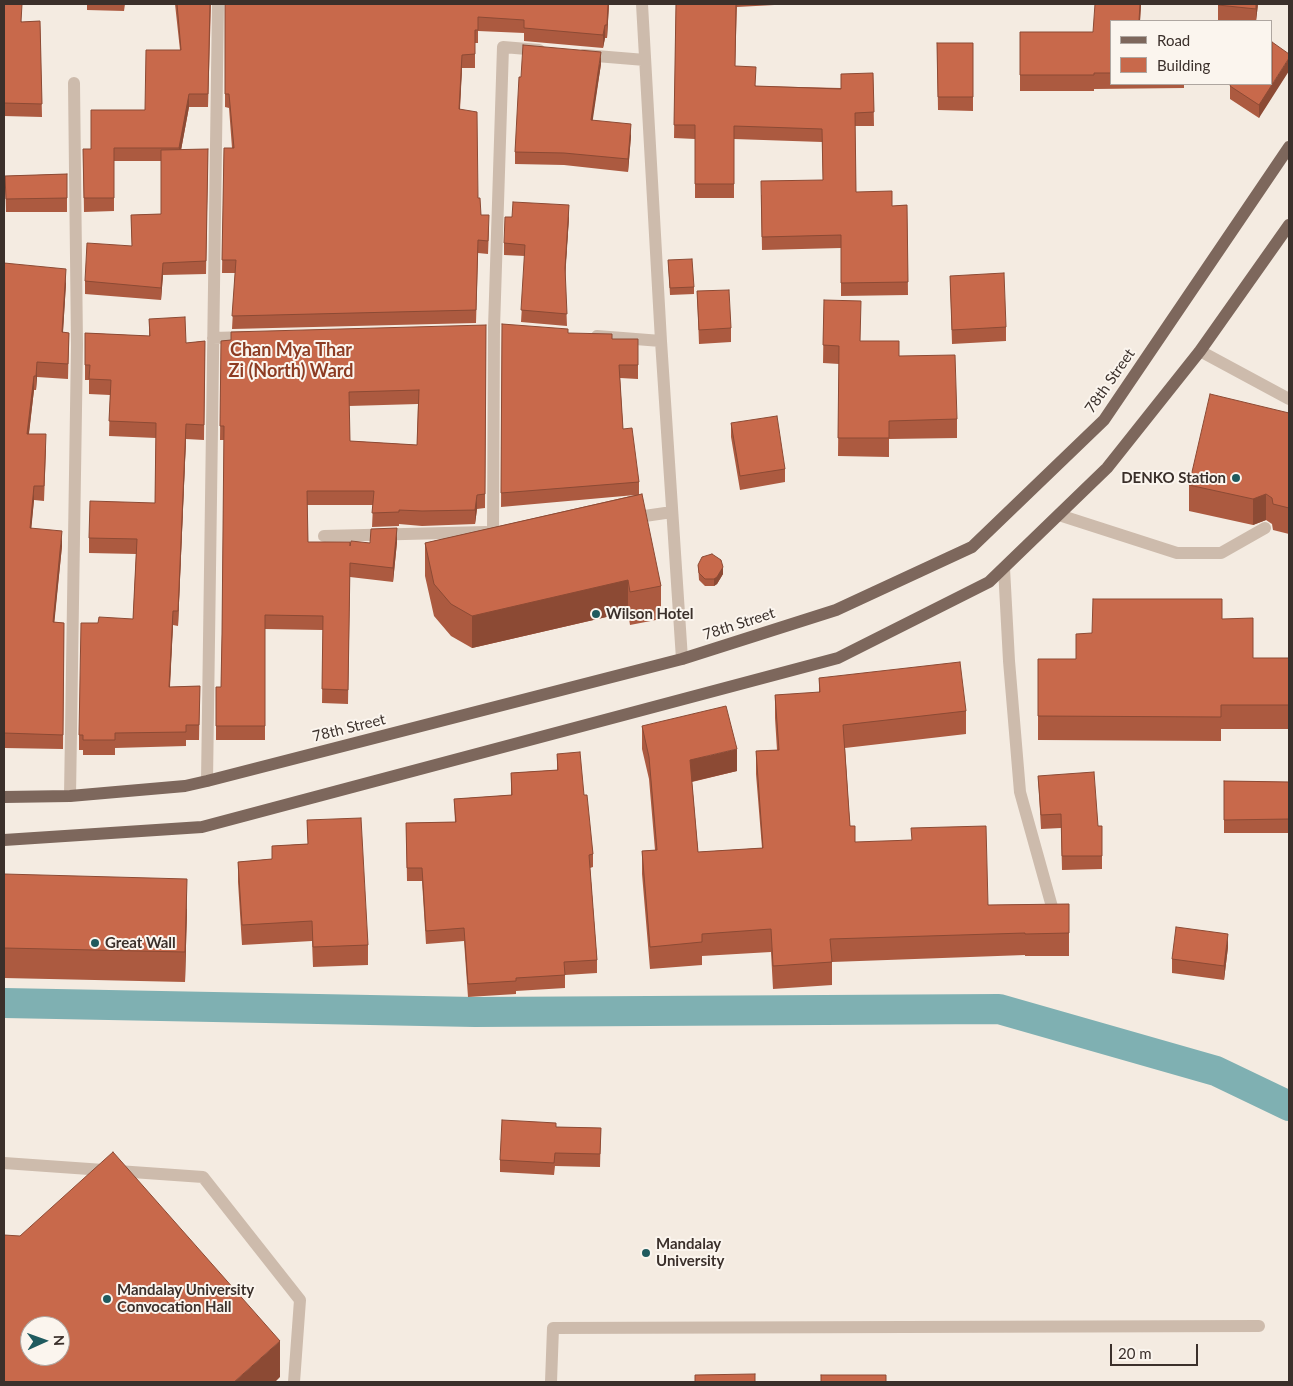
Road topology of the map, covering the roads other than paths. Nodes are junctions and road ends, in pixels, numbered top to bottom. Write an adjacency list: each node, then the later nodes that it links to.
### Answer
1 (218, 4): 11 (street)
2 (642, 4): 5 (street)
3 (550, 51): 19 (street)
4 (569, 53): 5 (street)
5 (645, 60): 12 (street)
6 (74, 82): 23 (street)
7 (1289, 147): 21 (main road, 78th Street)
8 (1289, 226): 13 (main road)
9 (582, 335): 12 (street)
10 (261, 337): 11 (street)
11 (213, 338): 22 (street)
12 (661, 341): 15 (street)
13 (1200, 351): 14 (street); 16 (main road)
14 (1289, 399)
15 (672, 512): 17 (street); 21 (street)
16 (1059, 515): 18 (street); 20 (main road)
17 (616, 521)
18 (1266, 528)
19 (324, 536)
20 (1004, 568): 25 (main road); 26 (street)
21 (682, 659): 22 (main road, 78th Street)
22 (207, 781): 23 (main road, 78th Street)
23 (70, 796): 24 (main road, 78th Street)
24 (4, 797)
25 (4, 840)
26 (1054, 914)
27 (4, 1163): 29 (street)
28 (1258, 1326): 30 (street)
29 (294, 1382)
30 (551, 1382)

